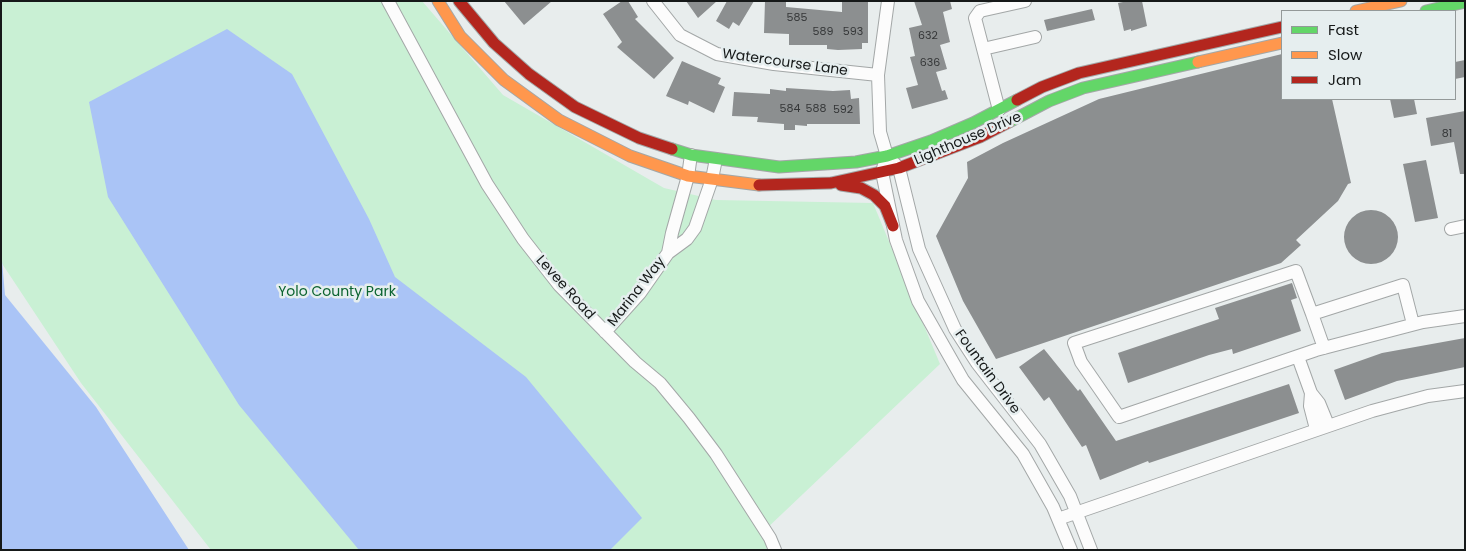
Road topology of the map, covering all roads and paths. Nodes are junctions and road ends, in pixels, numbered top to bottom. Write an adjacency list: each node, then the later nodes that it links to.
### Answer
1 (388, 1): 32 (street, Levee Road)
2 (438, 1): 22 (street, Lighthouse Drive)
3 (458, 1): 17 (street, Lighthouse Drive)
4 (653, 1): 15 (street, Watercourse Lane)
5 (888, 1): 15 (street)
6 (1026, 1): 14 (street)
7 (1401, 1): 9 (street)
8 (1465, 2): 10 (street)
9 (1360, 10)
10 (1430, 10)
11 (1281, 27): 16 (street, Lighthouse Drive)
12 (1035, 38): 14 (street)
13 (1281, 43): 20 (street, Lighthouse Drive)
14 (983, 49): 16 (street)
15 (878, 74): 18 (street)
16 (999, 110): 18 (street, Lighthouse Drive)
17 (691, 155): 19 (street, Lighthouse Drive); 22 (street, Marina Way)
18 (886, 156): 19 (street, Lighthouse Drive); 20 (street); 21 (street, Fountain Drive)
19 (716, 159): 23 (street, Marina Way)
20 (899, 168): 21 (street, Lighthouse Drive); 37 (street, Fountain Drive)
21 (882, 172): 24 (street, Lighthouse Drive); 25 (street, Fountain Drive)
22 (688, 176): 23 (street, Lighthouse Drive); 28 (street, Marina Way)
23 (712, 179): 24 (street, Lighthouse Drive); 28 (street, Marina Way)
24 (827, 183): 25 (street)
25 (893, 226): 38 (street, Fountain Drive)
26 (1465, 226): 27 (street)
27 (1451, 228)
28 (668, 253): 32 (street, Marina Way)
29 (1312, 314): 31 (street); 33 (street); 34 (street)
30 (1465, 316): 31 (street)
31 (1413, 324): 33 (street)
32 (606, 332): 39 (street, Levee Road)
33 (1324, 348): 34 (street)
34 (1298, 357): 36 (street)
35 (1465, 391): 36 (street)
36 (1322, 427): 37 (street)
37 (1077, 511): 38 (street); 41 (street, Fountain Drive)
38 (1058, 519): 40 (street, Fountain Drive)
39 (775, 550)
40 (1071, 550)
41 (1091, 550)

